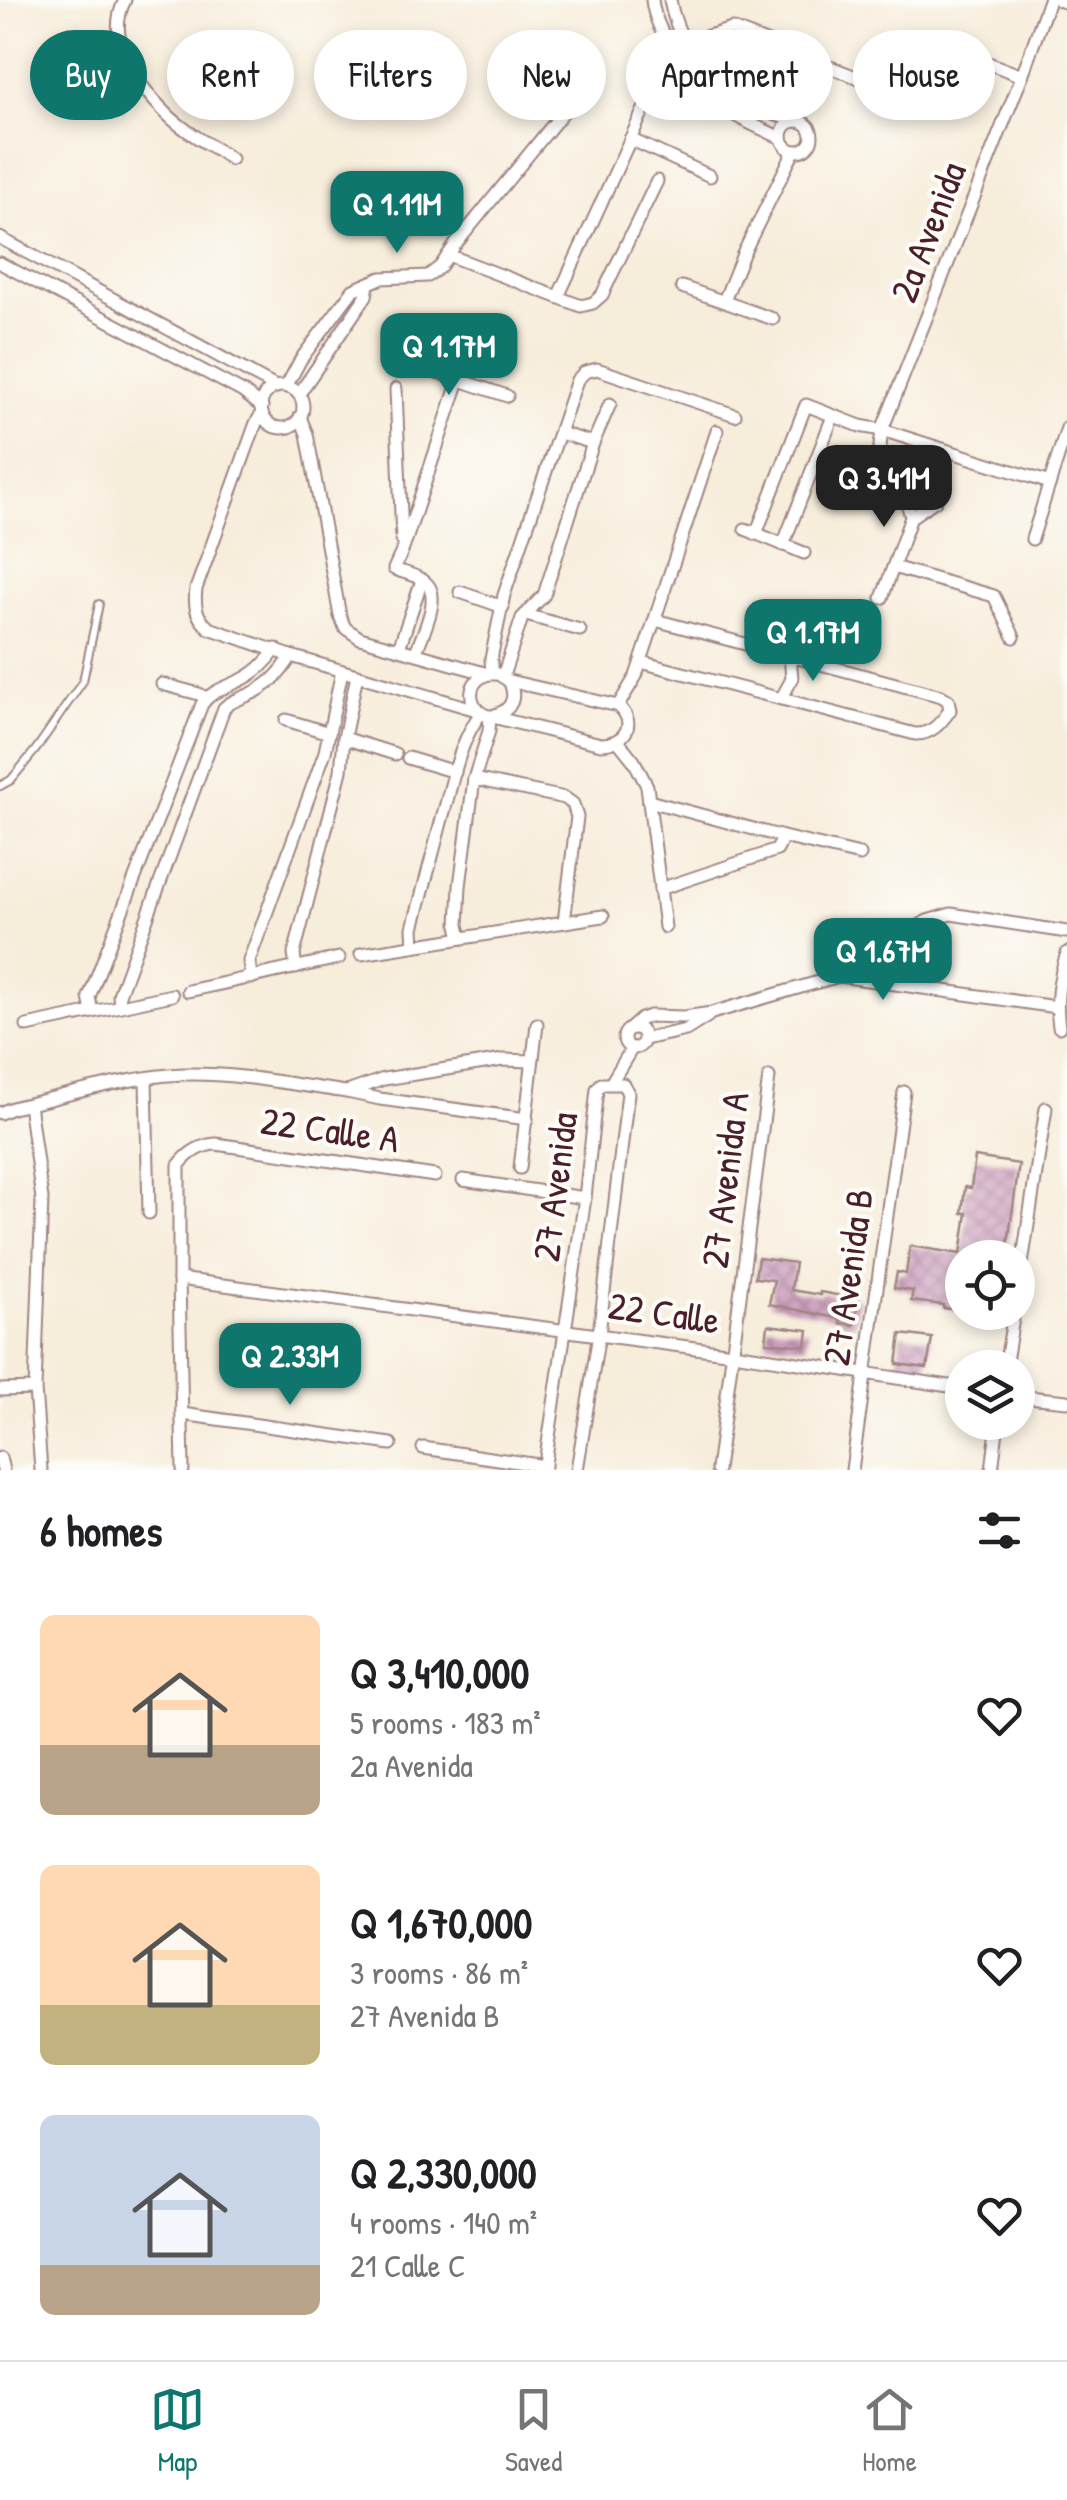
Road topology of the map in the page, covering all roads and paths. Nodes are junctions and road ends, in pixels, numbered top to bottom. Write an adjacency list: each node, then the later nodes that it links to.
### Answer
1 (124, 0): 19 (street)
2 (652, 0): 7 (street)
3 (670, 0): 8 (street)
4 (1049, 0): 10 (street, 2a Avenida)
5 (1059, 0): 6 (street)
6 (1067, 3)
7 (667, 30)
8 (675, 30)
9 (995, 66): 10 (street)
10 (1022, 76): 42 (street, 2a Avenida)
11 (557, 120): 23 (street)
12 (639, 120): 17 (street)
13 (742, 120): 16 (street)
14 (792, 120): 15 (street)
15 (795, 121): 16 (street); 18 (street)
16 (782, 138): 18 (street)
17 (630, 139): 20 (street); 27 (street)
18 (794, 151): 28 (street)
19 (231, 159)
20 (710, 176)
21 (657, 180): 27 (street)
22 (0, 238): 32 (street)
23 (448, 255): 25 (street); 27 (street)
24 (0, 263): 37 (street)
25 (368, 284): 32 (street); 34 (street)
26 (682, 287): 28 (street)
27 (558, 297)
28 (724, 301): 29 (street)
29 (773, 318)
30 (404, 361): 31 (street)
31 (459, 380): 35 (street); 51 (street)
32 (281, 387): 34 (street); 37 (street)
33 (396, 389): 51 (street)
34 (298, 394): 40 (street)
35 (507, 396)
36 (610, 404): 45 (street)
37 (262, 410): 40 (street); 64 (street)
38 (736, 415): 43 (street)
39 (833, 416): 42 (street); 50 (street); 50 (street)
40 (300, 417): 63 (street)
41 (1067, 428): 46 (street)
42 (882, 430): 46 (street); 48 (street)
43 (560, 432): 45 (street); 58 (street)
44 (717, 432): 60 (street)
45 (593, 444): 59 (street)
46 (1050, 483): 49 (street)
47 (936, 500): 48 (street)
48 (911, 516): 53 (street)
49 (1032, 539)
50 (784, 545): 52 (street)
51 (403, 550): 54 (street)
52 (804, 553)
53 (893, 567): 56 (street); 62 (street)
54 (422, 580): 63 (street); 65 (street)
55 (460, 592): 58 (street)
56 (882, 598)
57 (99, 604): 85 (lane)
58 (503, 608): 71 (street)
59 (526, 614): 61 (street); 71 (street)
60 (654, 620): 67 (street); 68 (street)
61 (580, 630)
62 (1014, 637)
63 (399, 648): 65 (street)
64 (276, 650): 66 (street); 73 (street)
65 (416, 652): 71 (street)
66 (292, 656): 69 (street); 104 (street)
67 (790, 656): 74 (street); 74 (street)
68 (641, 662): 74 (street); 75 (street)
69 (342, 671): 70 (street); 78 (street)
70 (357, 674): 76 (street); 79 (street)
71 (498, 676): 75 (street); 76 (street); 76 (street)
72 (162, 684): 73 (street)
73 (206, 698): 106 (street)
74 (781, 699)
75 (618, 706): 80 (street)
76 (486, 713): 80 (street); 83 (street); 84 (street)
77 (286, 720): 78 (street)
78 (328, 733): 101 (street)
79 (344, 738): 81 (street); 99 (street)
80 (618, 741): 86 (street)
81 (394, 754)
82 (408, 758): 83 (street)
83 (454, 772): 95 (street)
84 (474, 778): 91 (street); 94 (street)
85 (0, 786)
86 (649, 802): 87 (street); 89 (street)
87 (783, 838): 88 (street); 89 (street)
88 (860, 855)
89 (660, 888): 92 (street)
90 (603, 916): 91 (street)
91 (564, 922): 94 (street)
92 (665, 927)
93 (1067, 932): 100 (street)
94 (461, 938): 95 (street)
95 (414, 946): 97 (street)
96 (1067, 953): 105 (street)
97 (360, 954)
98 (339, 958): 99 (street)
99 (296, 968): 101 (street)
100 (839, 976): 105 (street); 107 (street)
101 (252, 978): 102 (street)
102 (188, 991)
103 (172, 995): 104 (street)
104 (120, 1006): 106 (street)
105 (1056, 1007): 110 (street)
106 (92, 1012): 109 (street)
107 (712, 1014): 111 (street); 112 (street)
108 (537, 1024): 114 (street)
109 (27, 1026)
110 (1059, 1027)
111 (631, 1028): 112 (street); 113 (street)
112 (645, 1039): 113 (street)
113 (632, 1048): 117 (street)
114 (532, 1061): 118 (street); 123 (street)
115 (769, 1077): 133 (street, 27 Avenida A)
116 (146, 1079): 118 (street); 120 (street); 128 (street)
117 (611, 1083): 127 (street, 27 Avenida); 132 (street, 27 Avenida)
118 (347, 1092): 123 (street)
119 (904, 1092): 134 (street, 27 Avenida B)
120 (29, 1104): 122 (street); 136 (street)
121 (1046, 1108): 129 (street)
122 (0, 1113)
123 (526, 1120): 124 (street)
124 (520, 1168)
125 (436, 1176): 130 (street, 22 Calle A)
126 (463, 1180): 127 (street)
127 (585, 1198): 131 (street, 27 Avenida)
128 (149, 1213)
129 (1026, 1240)
130 (179, 1279): 131 (street, 22 Calle); 140 (street)
131 (567, 1330): 132 (street, 22 Calle); 145 (street, 27 Avenida)
132 (599, 1334): 133 (street, 22 Calle); 149 (street, 27 Avenida)
133 (733, 1353): 134 (street, 22 Calle); 150 (street, 27 Avenida A)
134 (865, 1374): 135 (street, 22 Calle); 151 (street, 27 Avenida B)
135 (945, 1386)
136 (35, 1389): 137 (street); 147 (street)
137 (0, 1390)
138 (1035, 1398): 139 (street)
139 (1067, 1402)
140 (182, 1414): 142 (street); 148 (street)
141 (996, 1440): 152 (street)
142 (391, 1444)
143 (423, 1448): 145 (street)
144 (0, 1458): 146 (street)
145 (545, 1468)
146 (3, 1470)
147 (42, 1470)
148 (183, 1470)
149 (577, 1470)
150 (717, 1470)
151 (852, 1470)
152 (992, 1470)

